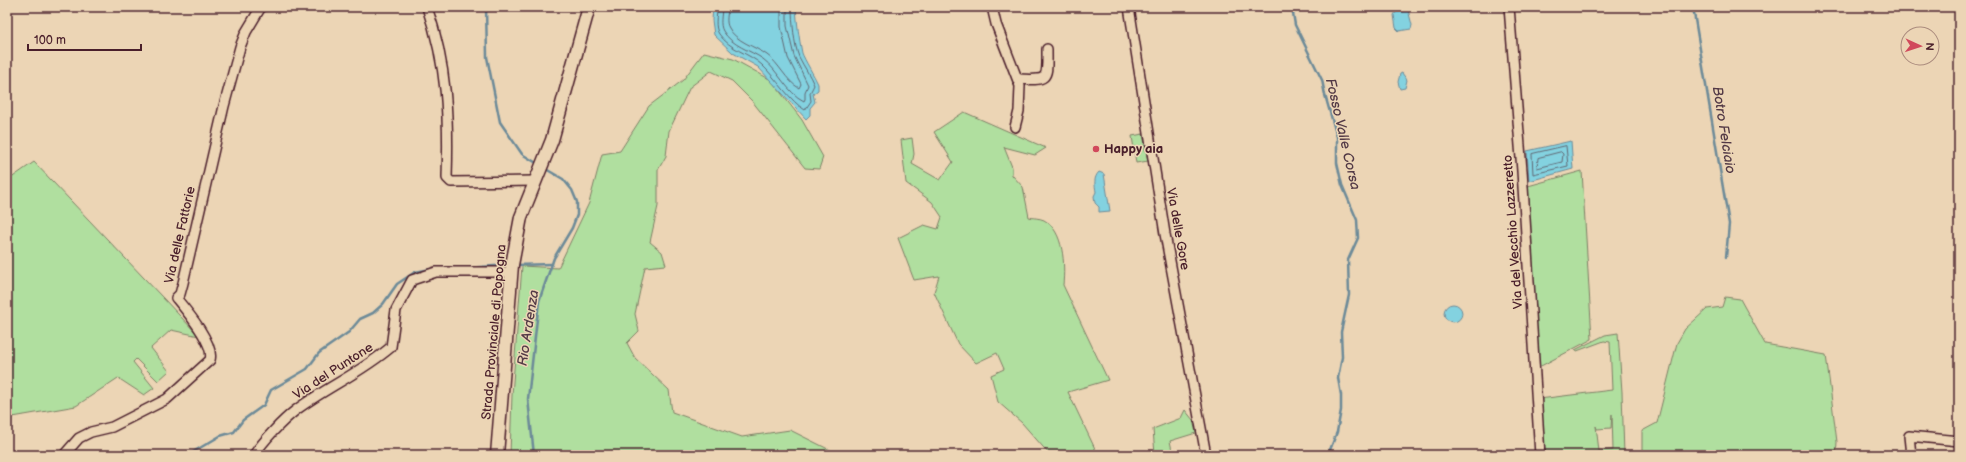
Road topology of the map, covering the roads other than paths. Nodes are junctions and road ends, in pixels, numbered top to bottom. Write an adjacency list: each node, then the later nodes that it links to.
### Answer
1 (261, 7): 13 (street, Via delle Fattorie)
2 (427, 7): 10 (street)
3 (589, 7): 10 (main road, Strada Provinciale di Popogna)
4 (992, 7): 8 (street)
5 (1129, 7): 16 (street, Via delle Gore)
6 (1509, 7): 17 (street, Via del Vecchio Lazzeretto)
7 (1048, 49): 8 (street)
8 (1018, 80): 9 (street)
9 (1015, 127)
10 (537, 177): 11 (main road, Strada Provinciale di Popogna)
11 (511, 272): 14 (street, Via del Puntone); 15 (main road, Strada Provinciale di Popogna)
12 (1959, 442): 18 (street)
13 (64, 455)
14 (254, 455)
15 (497, 455)
16 (1206, 455)
17 (1540, 455)
18 (1911, 455)

